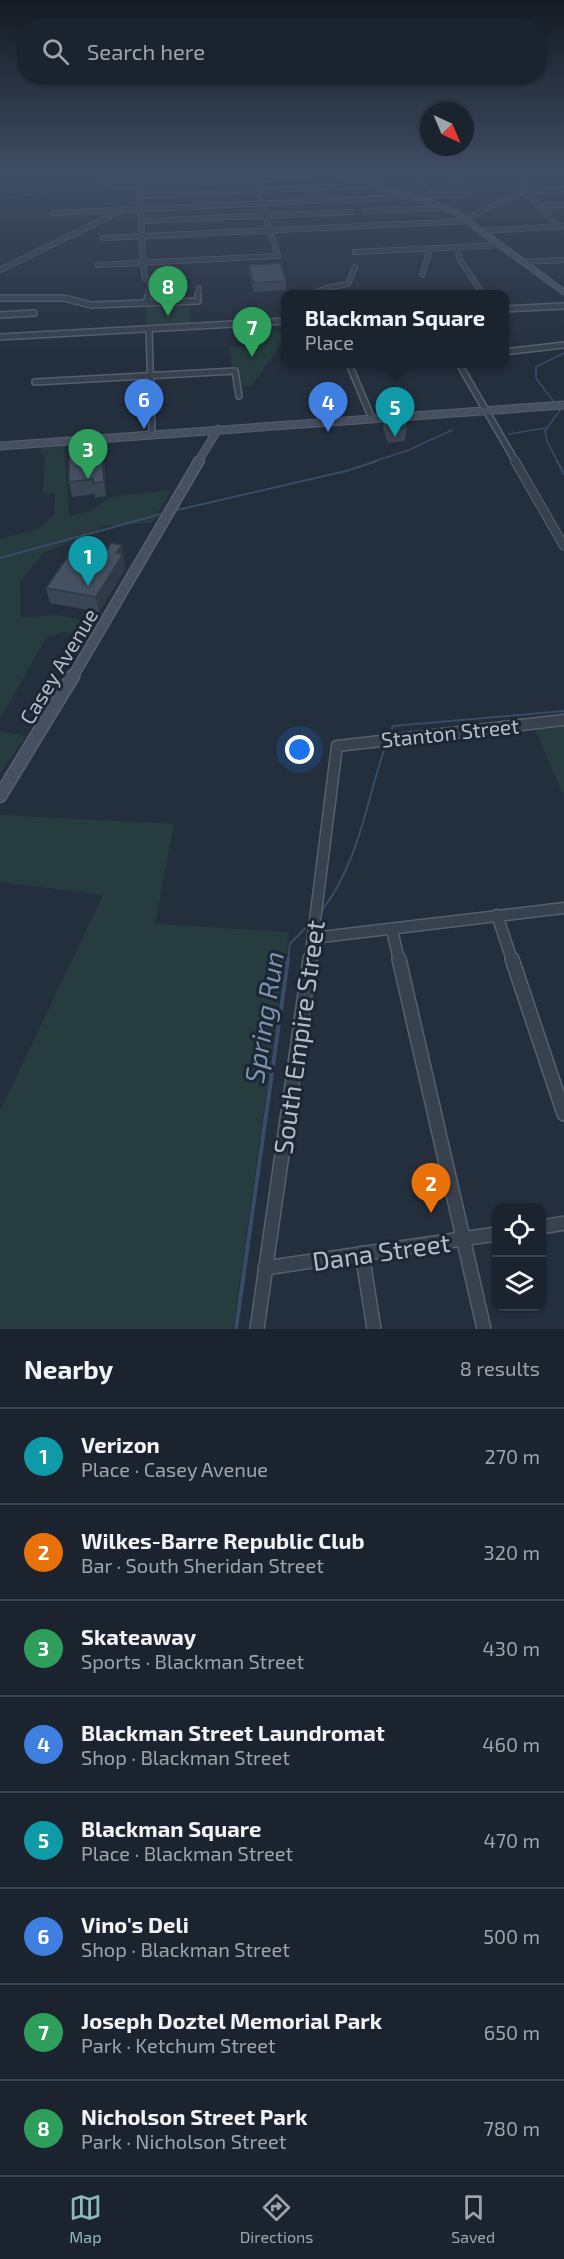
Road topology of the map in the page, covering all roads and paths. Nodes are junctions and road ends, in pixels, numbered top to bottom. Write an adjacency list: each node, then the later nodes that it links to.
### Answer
1 (75, 233): 16 (street)
2 (206, 233): 5 (street)
3 (270, 233): 13 (street)
4 (485, 233): 7 (main road)
5 (143, 236): 6 (street); 13 (street)
6 (103, 238)
7 (501, 245): 8 (street); 12 (main road)
8 (456, 248): 9 (street); 21 (street)
9 (430, 249): 10 (street); 17 (street)
10 (355, 252)
11 (564, 260): 12 (street)
12 (524, 262): 18 (main road)
13 (143, 263): 14 (street); 24 (street)
14 (98, 265)
15 (355, 267): 20 (street)
16 (0, 270)
17 (422, 275)
18 (561, 287): 22 (main road)
19 (199, 288): 24 (street)
20 (322, 290)
21 (480, 290)
22 (564, 292)
23 (0, 298): 24 (street)
24 (146, 303)
25 (564, 306): 26 (street)
26 (509, 309)
27 (34, 313): 28 (street)
28 (0, 315)
29 (281, 321): 30 (street)
30 (149, 329): 31 (street); 36 (street)
31 (0, 337)
32 (564, 345): 33 (street)
33 (509, 351)
34 (351, 368): 41 (street)
35 (462, 368): 40 (street)
36 (150, 376): 37 (street); 38 (street); 43 (street)
37 (35, 382)
38 (239, 396)
39 (559, 406): 40 (main road)
40 (486, 411): 41 (main road); 45 (street)
41 (372, 419): 42 (main road)
42 (218, 429): 43 (main road); 48 (main road, Casey Avenue)
43 (152, 434): 44 (main road)
44 (0, 446)
45 (564, 546)
46 (564, 720): 47 (street, Stanton Street)
47 (337, 746): 52 (street, South Empire Street)
48 (0, 796)
49 (564, 908): 50 (street)
50 (497, 915): 51 (street); 53 (street)
51 (392, 930): 52 (street); 57 (street)
52 (313, 938): 59 (street, South Empire Street)
53 (564, 1114)
54 (564, 1223): 55 (street)
55 (546, 1226)
56 (492, 1235): 57 (street, Dana Street)
57 (463, 1239): 58 (street, Dana Street); 62 (street)
58 (363, 1253): 59 (street, Dana Street); 61 (street)
59 (265, 1268): 60 (street, South Empire Street)
60 (256, 1329)
61 (374, 1329)
62 (484, 1329)

